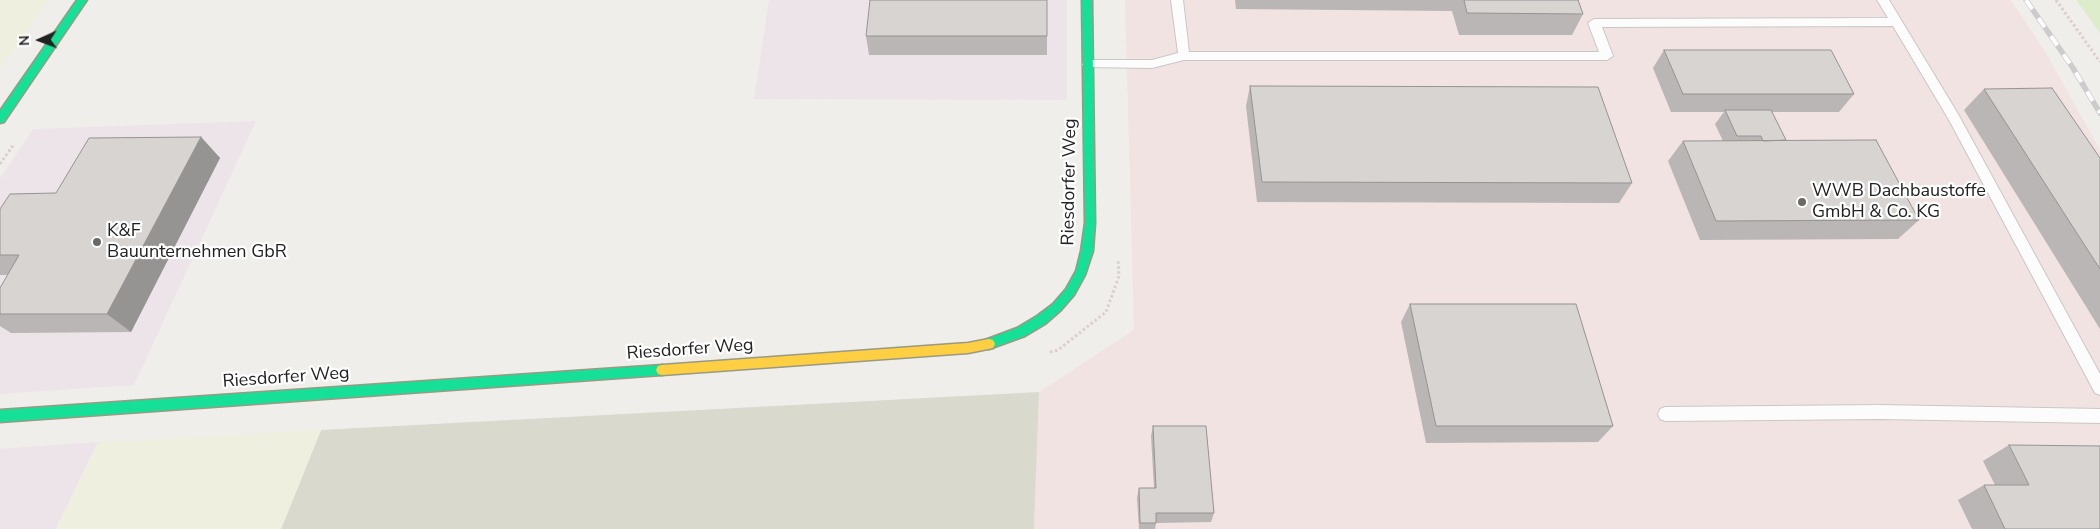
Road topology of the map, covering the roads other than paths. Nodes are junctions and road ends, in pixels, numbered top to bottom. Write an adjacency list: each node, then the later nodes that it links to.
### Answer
1 (82, 0): 8 (street)
2 (1087, 0): 7 (street, Riesdorfer Weg)
3 (1177, 0): 6 (lane)
4 (1883, 0): 5 (lane)
5 (1896, 22): 6 (lane); 9 (lane)
6 (1184, 56): 7 (lane)
7 (1088, 64): 11 (street, Riesdorfer Weg)
8 (0, 119)
9 (2100, 388)
10 (1665, 414): 12 (lane)
11 (0, 416)
12 (2100, 416)

